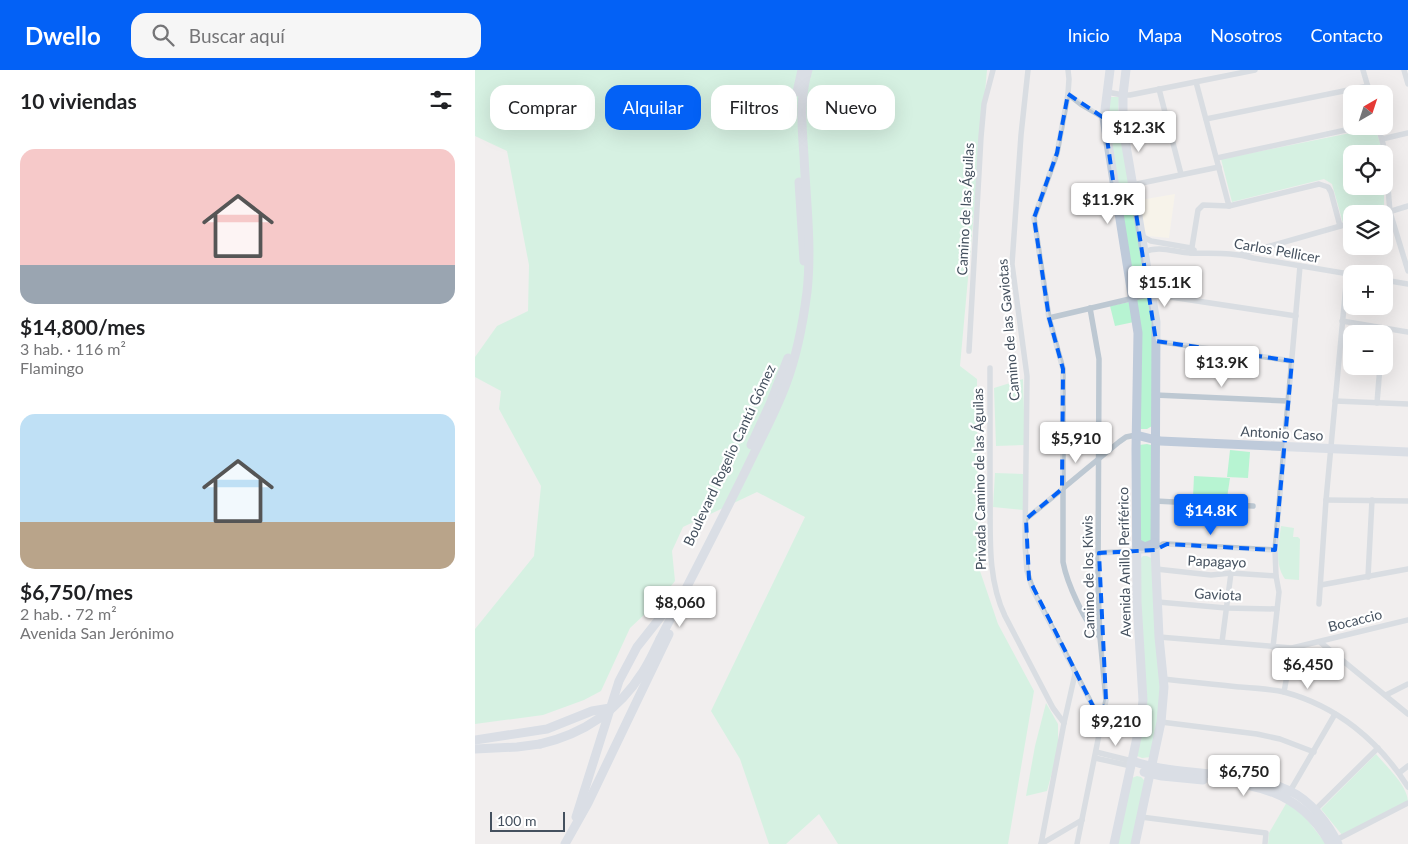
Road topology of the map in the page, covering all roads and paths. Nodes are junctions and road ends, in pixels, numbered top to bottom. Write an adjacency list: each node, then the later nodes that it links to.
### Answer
1 (802, 70): 95 (street, Boulevard Rogelio Cantú Gómez)
2 (809, 70): 95 (street, Boulevard Rogelio Cantú Gómez)
3 (993, 70): 60 (street, Camino de las Águilas)
4 (1029, 70): 82 (street, Camino de las Gaviotas)
5 (1068, 70): 18 (street)
6 (1110, 70): 17 (street, Avenida Anillo Periférico)
7 (1126, 70): 19 (street)
8 (1255, 70): 11 (street)
9 (1363, 70): 14 (street)
10 (1404, 70): 13 (street)
11 (1232, 72): 12 (street)
12 (1196, 82): 15 (street); 21 (street)
13 (1408, 84)
14 (1368, 85)
15 (1159, 89): 19 (street); 28 (street)
16 (1343, 91): 21 (street)
17 (1107, 92): 19 (street); 20 (street, Avenida Anillo Periférico)
18 (1068, 94): 20 (street); 54 (street)
19 (1123, 95): 29 (street)
20 (1104, 118): 30 (street, Avenida Anillo Periférico)
21 (1206, 119): 26 (street)
22 (1343, 131): 26 (street)
23 (1408, 133): 25 (street)
24 (1381, 135): 25 (street)
25 (1382, 139): 31 (street)
26 (1217, 158): 27 (street)
27 (1219, 167): 28 (street); 32 (street)
28 (1181, 174): 29 (street)
29 (1133, 190): 30 (street); 38 (street)
30 (1115, 193): 50 (street, Avenida Anillo Periférico)
31 (1389, 205)
32 (1229, 206): 37 (street); 40 (street)
33 (1408, 206): 34 (street)
34 (1393, 211)
35 (1393, 222): 45 (street)
36 (1343, 225): 37 (street)
37 (1340, 226): 39 (street)
38 (1141, 236): 40 (street, Carlos Pellicer); 41 (street)
39 (1266, 248): 42 (street); 43 (street)
40 (1191, 250): 41 (street, Carlos Pellicer); 42 (street, Carlos Pellicer)
41 (1144, 252): 49 (street)
42 (1239, 254): 43 (street, Carlos Pellicer)
43 (1267, 261): 44 (street, Carlos Pellicer)
44 (1300, 266): 46 (street, Carlos Pellicer); 53 (street)
45 (1408, 270)
46 (1343, 274)
47 (1393, 282): 48 (street)
48 (1408, 284)
49 (1151, 294): 50 (street); 53 (street); 59 (street)
50 (1133, 298): 51 (street); 70 (street, Avenida Anillo Periférico)
51 (1090, 308): 54 (street); 75 (street, Camino de los Kiwis)
52 (1343, 314): 55 (street)
53 (1296, 316): 61 (street)
54 (1049, 318): 76 (street)
55 (1342, 321): 56 (street); 66 (street)
56 (1358, 325)
57 (1393, 331): 58 (street)
58 (1408, 332)
59 (1156, 341): 61 (street); 64 (street)
60 (969, 351)
61 (1292, 361): 65 (street)
62 (990, 368): 116 (street, Privada Camino de las Águilas)
63 (1379, 375): 67 (street)
64 (1155, 395): 65 (street); 69 (street)
65 (1289, 401): 72 (street)
66 (1335, 401): 67 (street); 73 (street)
67 (1377, 403): 68 (street)
68 (1408, 404)
69 (1155, 429): 70 (street); 71 (street)
70 (1136, 436): 71 (street, Antonio Caso); 75 (street); 83 (street, Avenida Anillo Periférico)
71 (1155, 442): 72 (street, Antonio Caso); 79 (street)
72 (1285, 446): 73 (street, Antonio Caso); 85 (street)
73 (1332, 448): 74 (street, Antonio Caso); 77 (street)
74 (1408, 452)
75 (1099, 458): 76 (street); 86 (street, Camino de los Kiwis)
76 (1062, 489): 82 (street); 99 (street)
77 (1326, 500): 78 (street); 92 (street)
78 (1372, 500): 80 (street); 91 (street)
79 (1155, 501): 81 (street); 84 (street)
80 (1408, 501)
81 (1253, 506)
82 (1026, 519): 105 (street, Camino de las Gaviotas)
83 (1137, 550): 84 (street); 86 (street); 125 (street, Avenida Anillo Periférico)
84 (1155, 550): 85 (street); 87 (street)
85 (1275, 550): 90 (street)
86 (1099, 553): 99 (street, Camino de los Kiwis)
87 (1156, 569): 89 (street, Papagayo); 93 (street)
88 (1408, 569): 91 (street)
89 (1231, 573): 90 (street, Papagayo); 96 (street)
90 (1276, 576): 97 (street)
91 (1368, 577): 92 (street)
92 (1321, 585): 94 (street)
93 (1158, 602): 96 (street, Gaviota); 100 (street)
94 (1319, 604)
95 (675, 606): 110 (street, Boulevard Rogelio Cantú Gómez); 111 (street, Boulevard Rogelio Cantú Gómez); 118 (street, Boulevard Rogelio Cantú Gómez, bridge)
96 (1226, 608): 97 (street, Gaviota); 101 (street)
97 (1277, 609): 103 (street)
98 (1408, 620): 102 (street, Bocaccio)
99 (1100, 637): 114 (street, Camino de los Kiwis)
100 (1159, 637): 101 (street, Bocaccio); 106 (street)
101 (1222, 642): 103 (street, Bocaccio)
102 (1320, 642): 104 (street, Bocaccio); 109 (street)
103 (1273, 647): 104 (street, Bocaccio)
104 (1292, 648): 108 (street)
105 (1075, 674): 114 (street, Camino de las Gaviotas); 116 (street)
106 (1163, 679): 108 (street); 115 (street)
107 (1408, 684): 109 (street)
108 (1283, 692): 112 (street)
109 (1385, 695): 113 (street)
110 (611, 706): 111 (street); 117 (street); 119 (street, Boulevard Rogelio Cantú Gómez)
111 (630, 713): 120 (street, Boulevard Rogelio Cantú Gómez)
112 (1335, 714): 121 (street); 123 (street)
113 (1408, 714)
114 (1101, 722): 124 (street, Camino de los Kiwis)
115 (1161, 722): 123 (street); 127 (street)
116 (1063, 723): 138 (street)
117 (475, 740): 118 (street, Boulevard Rogelio Cantú Gómez)
118 (538, 741): 122 (street, Boulevard Rogelio Cantú Gómez)
119 (598, 746): 120 (street); 135 (street, Boulevard Rogelio Cantú Gómez)
120 (613, 748): 135 (street, Boulevard Rogelio Cantú Gómez)
121 (1378, 748): 128 (street); 132 (street)
122 (475, 749)
123 (1314, 752): 130 (street)
124 (1095, 755): 125 (street); 134 (street, Camino de los Kiwis)
125 (1131, 765): 127 (street); 140 (street, Avenida Anillo Periférico)
126 (1408, 766): 128 (street)
127 (1151, 770): 130 (street); 133 (street)
128 (1399, 773): 129 (street)
129 (1408, 787)
130 (1288, 794): 132 (street); 136 (street)
131 (1408, 803): 136 (street)
132 (1315, 810): 136 (street)
133 (1141, 818): 141 (street); 142 (street)
134 (1081, 820): 138 (street); 139 (street, Camino de los Kiwis)
135 (572, 831): 137 (street, Boulevard Rogelio Cantú Gómez)
136 (1335, 843)
137 (565, 844)
138 (1041, 844)
139 (1077, 844)
140 (1115, 844)
141 (1135, 844)
142 (1265, 844)

